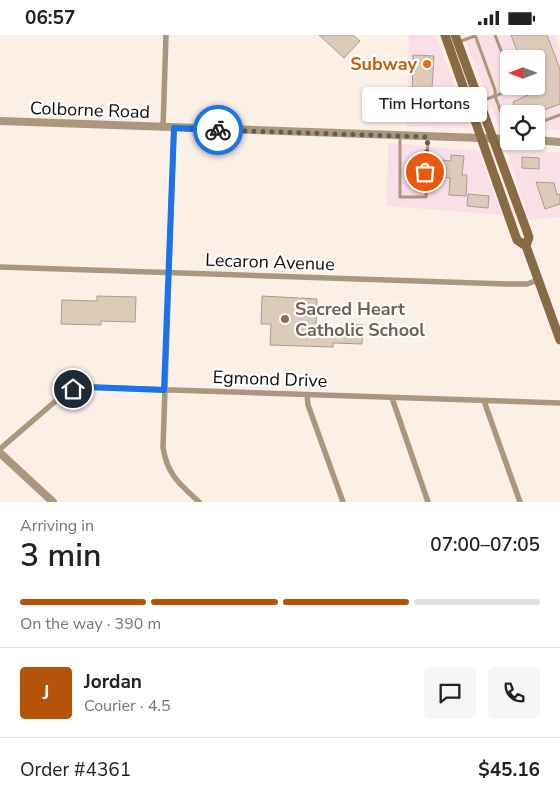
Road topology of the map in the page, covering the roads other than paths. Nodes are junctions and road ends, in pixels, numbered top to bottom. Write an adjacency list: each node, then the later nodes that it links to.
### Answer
1 (166, 35): 14 (street)
2 (445, 35): 18 (main road)
3 (475, 35): 5 (lane); 8 (lane)
4 (495, 35): 6 (lane)
5 (456, 38): 9 (main road)
6 (501, 50)
7 (500, 94): 8 (lane)
8 (495, 96): 9 (lane); 10 (lane)
9 (479, 101): 19 (main road)
10 (500, 110)
11 (560, 115): 12 (lane)
12 (545, 120)
13 (0, 121): 14 (street, Colborne Road)
14 (163, 128): 15 (street, Colborne Road)
15 (174, 128): 16 (street, Colborne Road); 25 (street)
16 (400, 136): 17 (street, Colborne Road); 17 (lane)
17 (428, 137): 18 (street, Colborne Road)
18 (482, 139): 19 (street, Colborne Road); 23 (main road)
19 (493, 139): 20 (street, Colborne Road); 23 (main road)
20 (500, 139)
21 (545, 141): 22 (street)
22 (560, 141)
23 (526, 246): 26 (main road)
24 (0, 267): 25 (street, Lecaron Avenue)
25 (169, 273): 26 (street, Lecaron Avenue); 28 (street)
26 (538, 280): 27 (main road)
27 (560, 340)
28 (164, 390): 29 (street, Egmond Drive); 33 (street, Egmond Drive); 35 (street)
29 (307, 395): 30 (street, Egmond Drive); 36 (street)
30 (392, 398): 31 (street, Egmond Drive); 37 (street)
31 (484, 401): 32 (street, Egmond Drive); 38 (street)
32 (560, 403)
33 (0, 451): 34 (street)
34 (53, 502)
35 (199, 502)
36 (343, 502)
37 (428, 502)
38 (520, 502)

